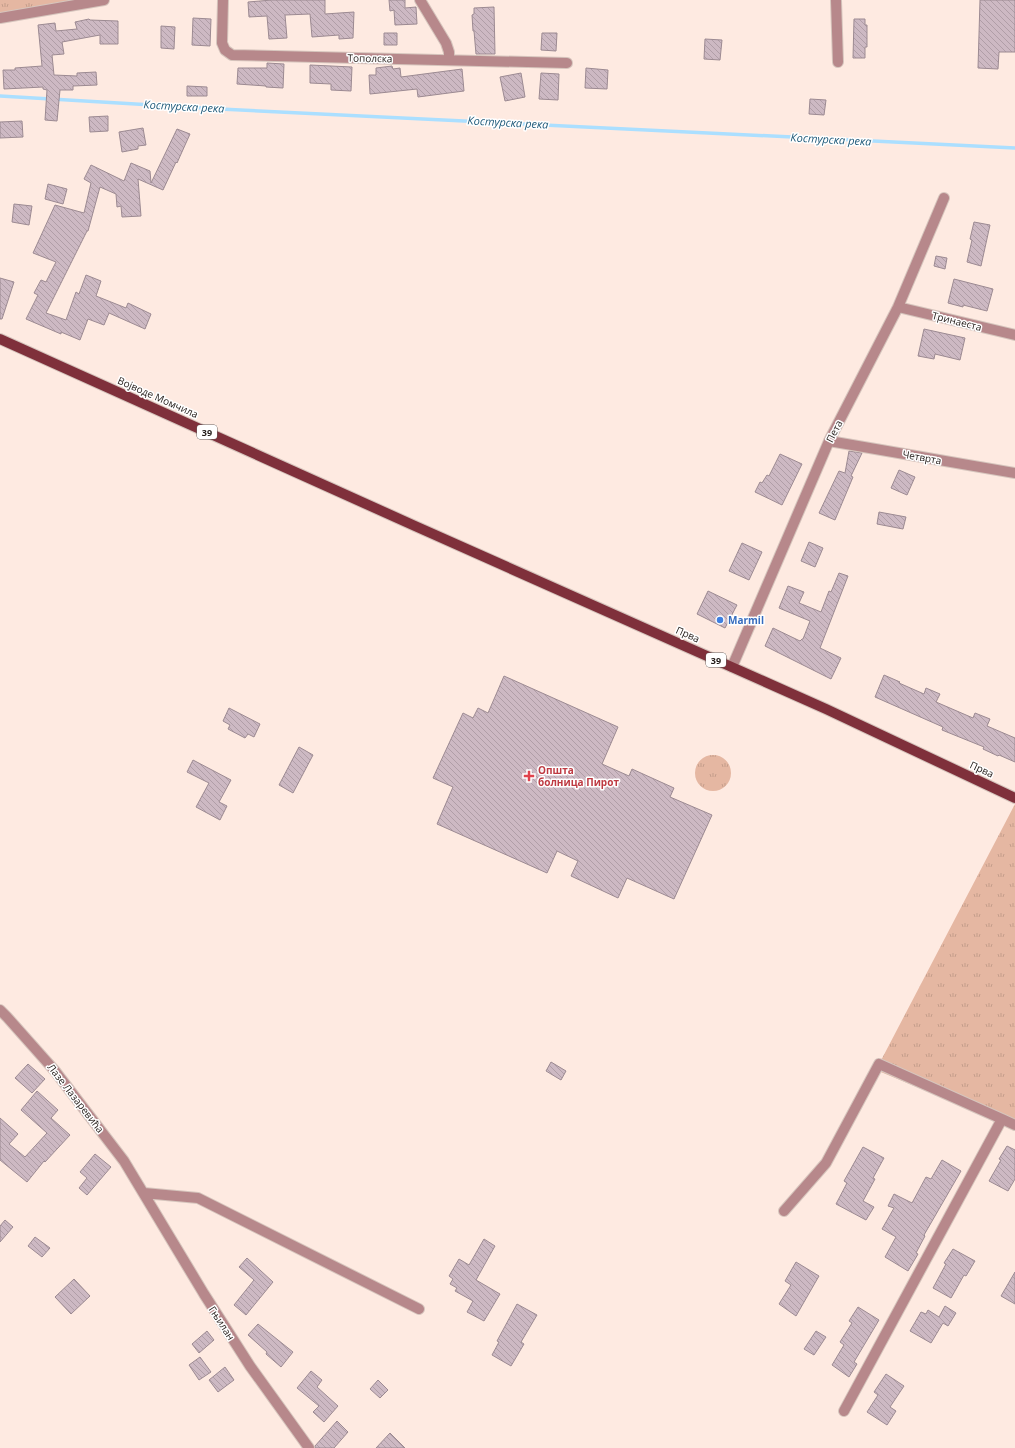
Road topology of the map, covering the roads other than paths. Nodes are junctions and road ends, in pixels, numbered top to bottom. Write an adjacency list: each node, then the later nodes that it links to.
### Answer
1 (104, 0): 5 (street)
2 (223, 0): 6 (street, Тополска)
3 (420, 0): 6 (street)
4 (836, 0): 7 (street)
5 (0, 18)
6 (449, 60): 8 (street, Тополска)
7 (838, 62)
8 (567, 63)
9 (944, 198): 10 (street, Пета)
10 (898, 307): 11 (street, Тринаеста); 13 (street, Пета)
11 (1015, 335)
12 (0, 339): 15 (main road, Војводе Момчила / 39)
13 (829, 441): 14 (street, Четврта); 16 (street, Пета)
14 (1015, 473)
15 (414, 526): 16 (main road, Прва / 39)
16 (732, 667): 17 (main road, Прва / 39)
17 (1015, 798)
18 (0, 1010): 21 (street, Лазе Лазаревића)
19 (1002, 1119): 20 (street); 22 (street); 24 (street)
20 (1015, 1125)
21 (144, 1193): 23 (street); 25 (street, Гњилан)
22 (784, 1211)
23 (419, 1309)
24 (844, 1411)
25 (309, 1448)

